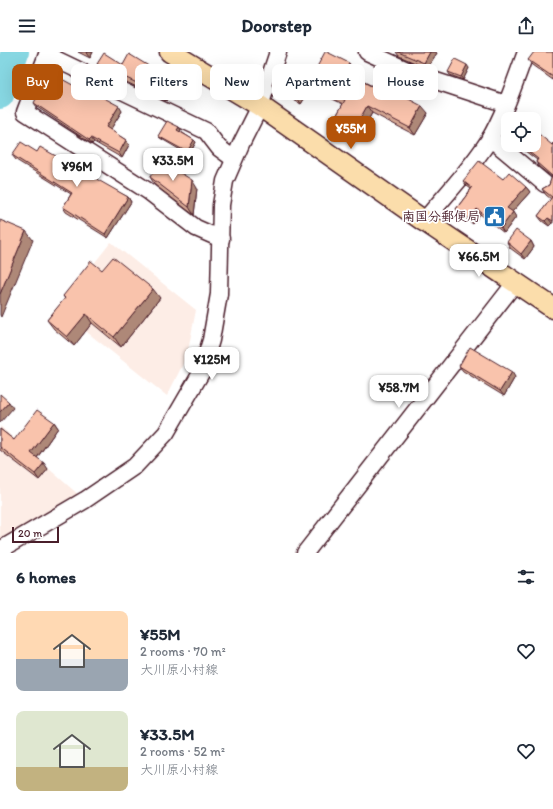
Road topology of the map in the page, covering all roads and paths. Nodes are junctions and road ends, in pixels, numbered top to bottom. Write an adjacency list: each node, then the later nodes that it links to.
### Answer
1 (170, 52): 7 (main road)
2 (278, 52): 7 (street)
3 (367, 52): 6 (street)
4 (526, 52): 6 (street)
5 (48, 53): 9 (street); 12 (street)
6 (506, 104): 8 (street)
7 (260, 106): 9 (street); 11 (main road)
8 (490, 138): 10 (street); 11 (street)
9 (234, 159): 12 (street)
10 (545, 184)
11 (424, 221): 13 (main road)
12 (221, 240): 15 (street)
13 (515, 283): 14 (main road); 16 (street)
14 (553, 308)
15 (0, 550)
16 (305, 553)

